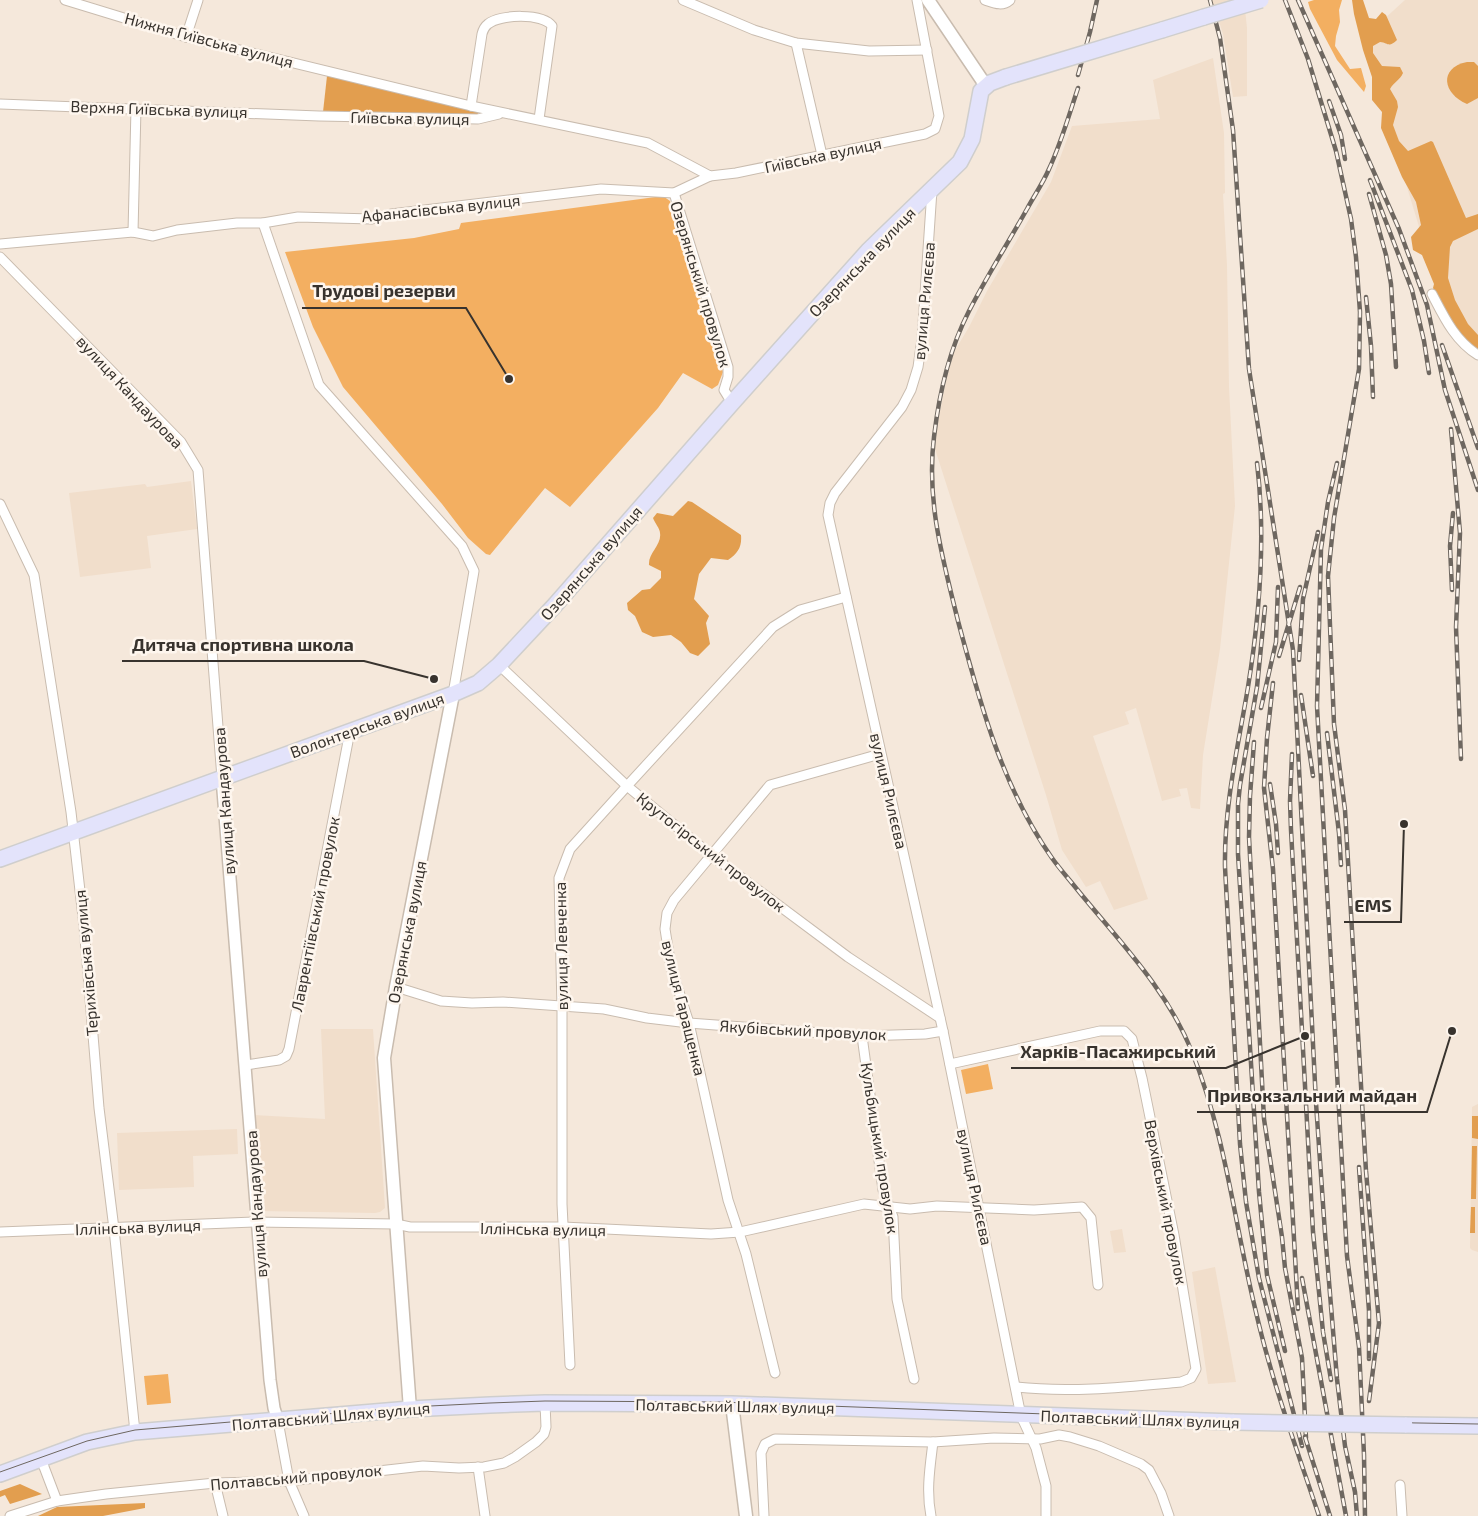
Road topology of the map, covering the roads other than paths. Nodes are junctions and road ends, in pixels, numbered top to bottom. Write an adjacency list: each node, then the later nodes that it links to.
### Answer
1 (65, 0): 9 (street, Нижня Гиївська вулиця)
2 (198, 0): 9 (street)
3 (683, 0): 10 (street)
4 (917, 0): 11 (street)
5 (928, 0): 13 (main road)
6 (985, 0): 7 (street)
7 (1010, 0)
8 (1261, 0): 13 (main road, bridge)
9 (186, 37): 12 (street, Нижня Гиївська вулиця)
10 (796, 43): 11 (street); 20 (street)
11 (927, 50): 20 (street, Гиївська вулиця)
12 (324, 70): 15 (street, Гиївська вулиця)
13 (986, 86): 22 (main road, Озерянська вулиця)
14 (0, 104): 16 (street, Верхня Гиївська вулиця)
15 (471, 106): 17 (street, Гиївська вулиця); 19 (street)
16 (136, 108): 18 (street, Верхня Гиївська вулиця); 25 (street)
17 (501, 113): 18 (street, Гиївська вулиця); 19 (street, Гиївська вулиця)
18 (319, 116)
19 (539, 119): 21 (street, Гиївська вулиця)
20 (822, 154): 21 (street, Гиївська вулиця)
21 (710, 176): 23 (street, Гиївська вулиця)
22 (932, 189): 30 (main road, Озерянська вулиця); 32 (street, вулиця Рилєєва)
23 (674, 193): 24 (street, Афанасівська вулиця); 30 (street, Озерянський провулок)
24 (263, 223): 25 (street, Афанасівська вулиця); 34 (street, Волонтерська вулиця)
25 (132, 232): 26 (street, Афанасівська вулиця)
26 (0, 244)
27 (0, 257): 37 (street, вулиця Кандаурова)
28 (1432, 294): 29 (street)
29 (1478, 355)
30 (732, 403): 33 (main road, Озерянська вулиця)
31 (0, 504): 39 (street, Терихівська вулиця)
32 (846, 597): 36 (street, вулиця Рилєєва); 38 (street, вулиця Левченка)
33 (499, 665): 34 (main road, Озерянська вулиця); 38 (street, Крутогірський провулок)
34 (453, 694): 35 (main road, Волонтерська вулиця); 42 (main road, Озерянська вулиця)
35 (350, 731): 37 (main road, Волонтерська вулиця); 49 (street, Лаврентіївський провулок)
36 (880, 754): 40 (street, вулиця Гаращенка); 44 (street, вулиця Рилєєва)
37 (222, 778): 39 (main road, Волонтерська вулиця); 49 (street, вулиця Кандаурова)
38 (627, 786): 40 (street, Крутогірський провулок); 43 (street, вулиця Левченка)
39 (73, 831): 41 (main road, Волонтерська вулиця); 55 (street, Терихівська вулиця)
40 (711, 855): 44 (street, Крутогірський провулок); 45 (street, вулиця Гаращенка)
41 (0, 859)
42 (396, 987): 43 (street, Якубівський провулок); 53 (main road, Озерянська вулиця)
43 (562, 1008): 45 (street, Якубівський провулок); 54 (street, вулиця Левченка)
44 (940, 1018): 46 (street, вулиця Рилєєва)
45 (689, 1024): 47 (street, Якубівський провулок); 57 (street, вулиця Гаращенка)
46 (943, 1031): 47 (street, Якубівський провулок); 48 (street, вулиця Рилєєва)
47 (862, 1036): 50 (street, Кульбицький провулок)
48 (950, 1064): 51 (street, вулиця Рилєєва); 62 (street, Верхівський провулок)
49 (246, 1065): 52 (street, вулиця Кандаурова)
50 (891, 1208): 51 (street, Іллінська вулиця); 57 (street, Іллінська вулиця); 61 (street, Кульбицький провулок)
51 (980, 1209): 58 (street, Іллінська вулиця); 62 (street, вулиця Рилєєва)
52 (258, 1222): 53 (street, Іллінська вулиця); 55 (street, Іллінська вулиця); 67 (street, вулиця Кандаурова)
53 (396, 1224): 54 (street, Іллінська вулиця); 65 (main road, Озерянська вулиця)
54 (563, 1228): 57 (street, Іллінська вулиця); 59 (street, вулиця Левченка)
55 (114, 1229): 56 (street, Іллінська вулиця); 69 (street, Терихівська вулиця)
56 (0, 1232)
57 (740, 1232): 60 (street, вулиця Гаращенка)
58 (1098, 1285)
59 (570, 1365)
60 (775, 1373)
61 (914, 1379)
62 (1016, 1387): 66 (street, вулиця Рилєєва)
63 (545, 1403): 64 (main road, Полтавський Шлях вулиця); 65 (main road, Полтавський Шлях вулиця); 73 (street, Полтавський провулок)
64 (732, 1404): 66 (main road, Полтавський Шлях вулиця); 83 (main road)
65 (410, 1409): 67 (main road, Полтавський Шлях вулиця)
66 (1020, 1414): 68 (main road, Полтавський Шлях вулиця, bridge); 70 (street, вулиця Рилєєва)
67 (278, 1421): 69 (main road, Полтавський Шлях вулиця); 75 (street)
68 (1478, 1426)
69 (135, 1432): 72 (main road, Полтавський Шлях вулиця)
70 (1032, 1440): 71 (street); 86 (street, вулиця Рилєєва); 87 (street)
71 (934, 1442): 84 (street); 85 (street)
72 (41, 1459): 74 (main road, Полтавський Шлях вулиця); 78 (street)
73 (478, 1466): 75 (street, Полтавський провулок); 82 (street)
74 (0, 1474)
75 (289, 1481): 76 (street, Полтавський провулок); 81 (street)
76 (216, 1483): 78 (street, Полтавський провулок); 80 (street)
77 (1400, 1485): 88 (street)
78 (57, 1501): 79 (street, Полтавський провулок)
79 (10, 1516)
80 (223, 1516)
81 (304, 1516)
82 (485, 1516)
83 (746, 1516)
84 (764, 1516)
85 (931, 1516)
86 (1046, 1516)
87 (1169, 1516)
88 (1402, 1516)

